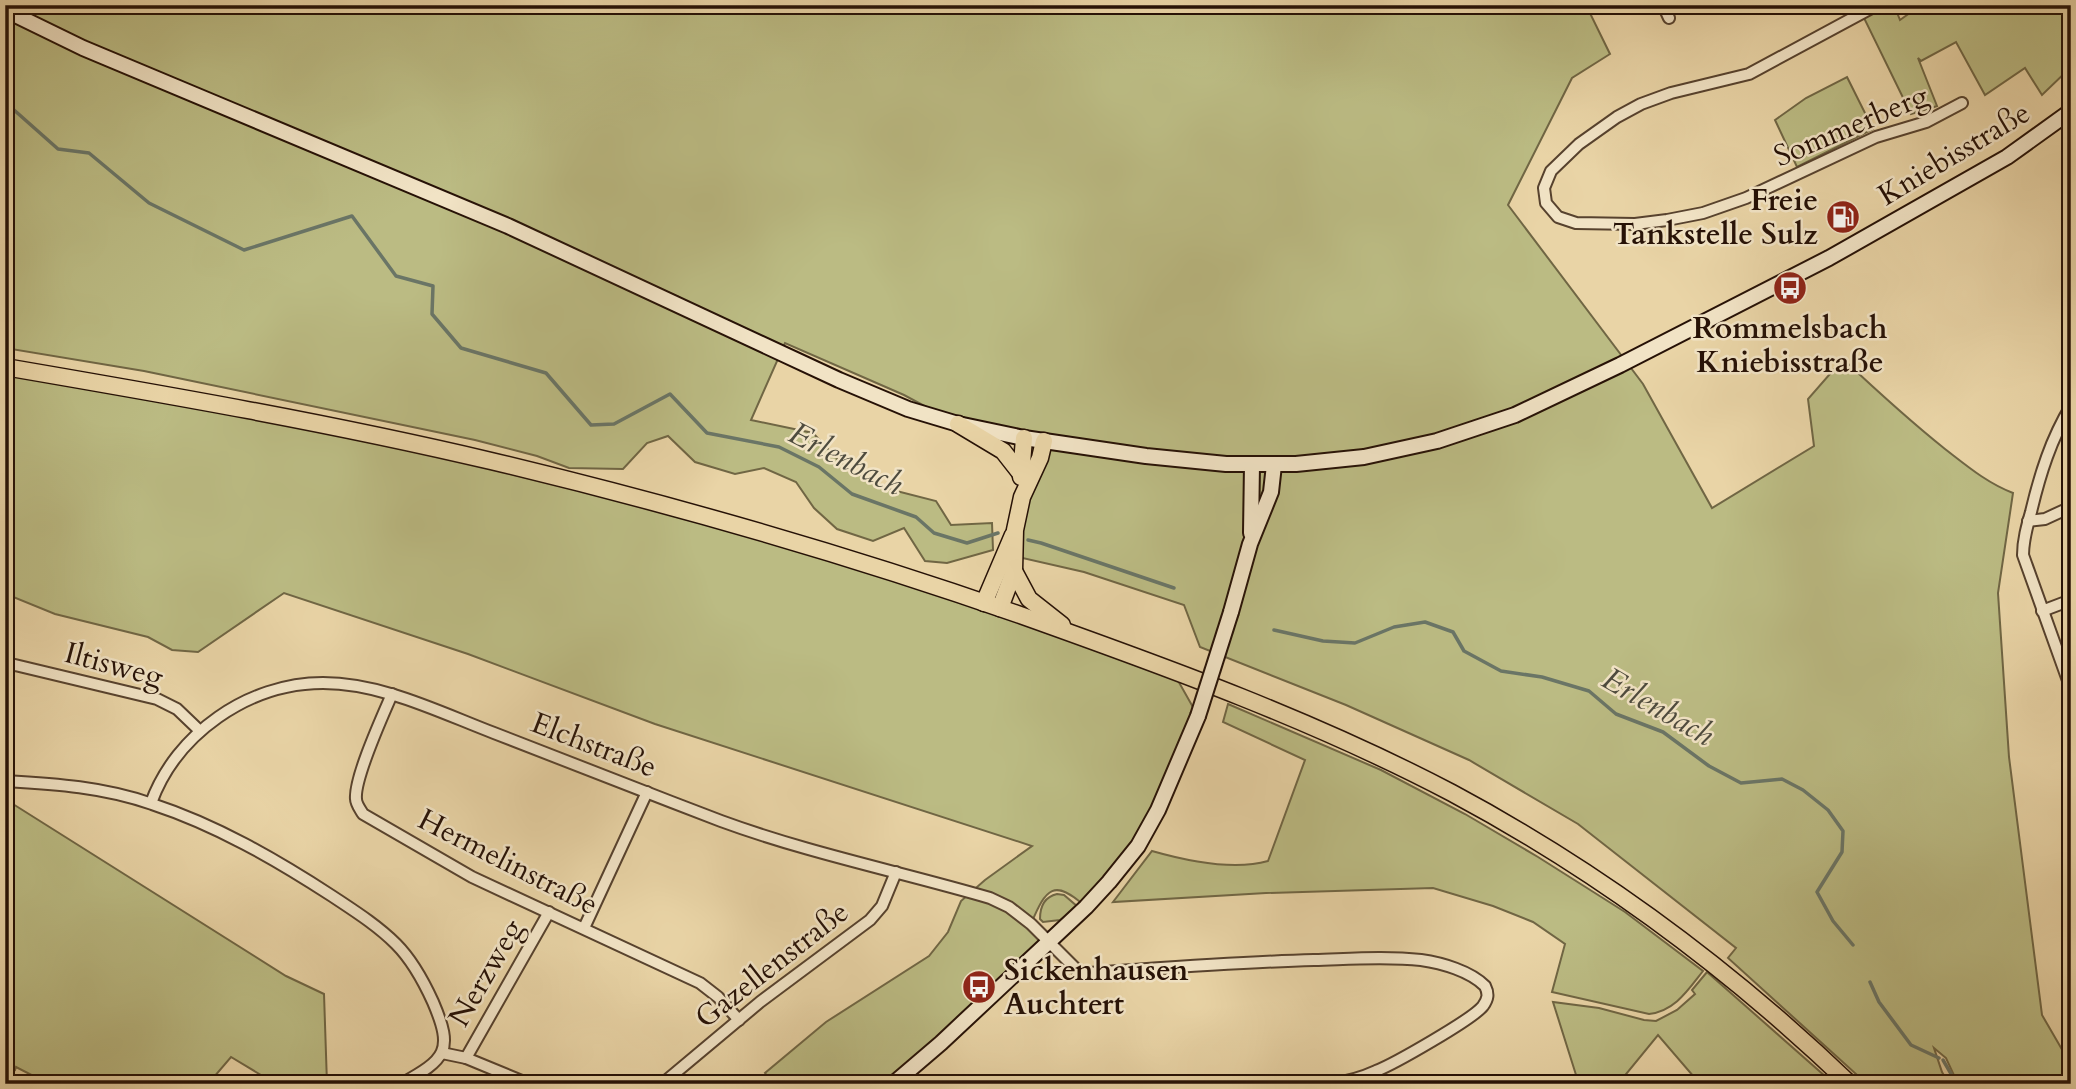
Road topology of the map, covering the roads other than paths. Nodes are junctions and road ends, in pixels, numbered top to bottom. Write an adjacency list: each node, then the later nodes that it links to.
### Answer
1 (1663, 5): 4 (street)
2 (1877, 5): 5 (street, Sommerberg)
3 (5, 10): 9 (street, Kniebisstraße)
4 (1669, 18)
5 (1962, 103)
6 (2071, 111): 12 (street, Kniebisstraße)
7 (5, 367): 22 (main road)
8 (2071, 406): 17 (street)
9 (958, 424): 10 (street, Kniebisstraße); 14 (main road)
10 (1024, 438): 11 (street, Kniebisstraße); 14 (main road)
11 (1044, 441): 13 (street, Kniebisstraße); 15 (main road)
12 (1274, 464): 13 (street, Kniebisstraße); 19 (street)
13 (1252, 465): 19 (street)
14 (1021, 474): 15 (main road)
15 (1022, 497): 18 (main road)
16 (2071, 508): 17 (street)
17 (2028, 521): 23 (street)
18 (1015, 530): 20 (main road); 22 (main road)
19 (1250, 544): 35 (street, bridge)
20 (1014, 571): 22 (main road); 24 (main road)
21 (2071, 600): 23 (street)
22 (992, 606): 24 (main road)
23 (2042, 611): 26 (street)
24 (1082, 637): 44 (main road)
25 (5, 667): 28 (street, Iltisweg)
26 (2071, 689)
27 (392, 694): 28 (street, Elchstraße); 30 (street, Elchstraße); 33 (street, Hermelinstraße)
28 (200, 732): 31 (street, Elchstraße)
29 (5, 781): 31 (street)
30 (647, 792): 32 (street, Elchstraße); 34 (street)
31 (151, 803): 37 (street)
32 (896, 872): 35 (street, Elchstraße); 36 (street, Gazellenstraße)
33 (548, 912): 34 (street, Hermelinstraße); 38 (street, Nerzweg)
34 (584, 928): 36 (street, Hermelinstraße)
35 (1050, 941): 42 (street); 43 (street, Elchstraße)
36 (739, 1020): 41 (street, Gazellenstraße)
37 (442, 1053): 38 (street); 39 (street)
38 (466, 1058): 40 (street)
39 (401, 1084)
40 (529, 1084)
41 (662, 1084)
42 (893, 1084)
43 (1329, 1084)
44 (1850, 1084)

